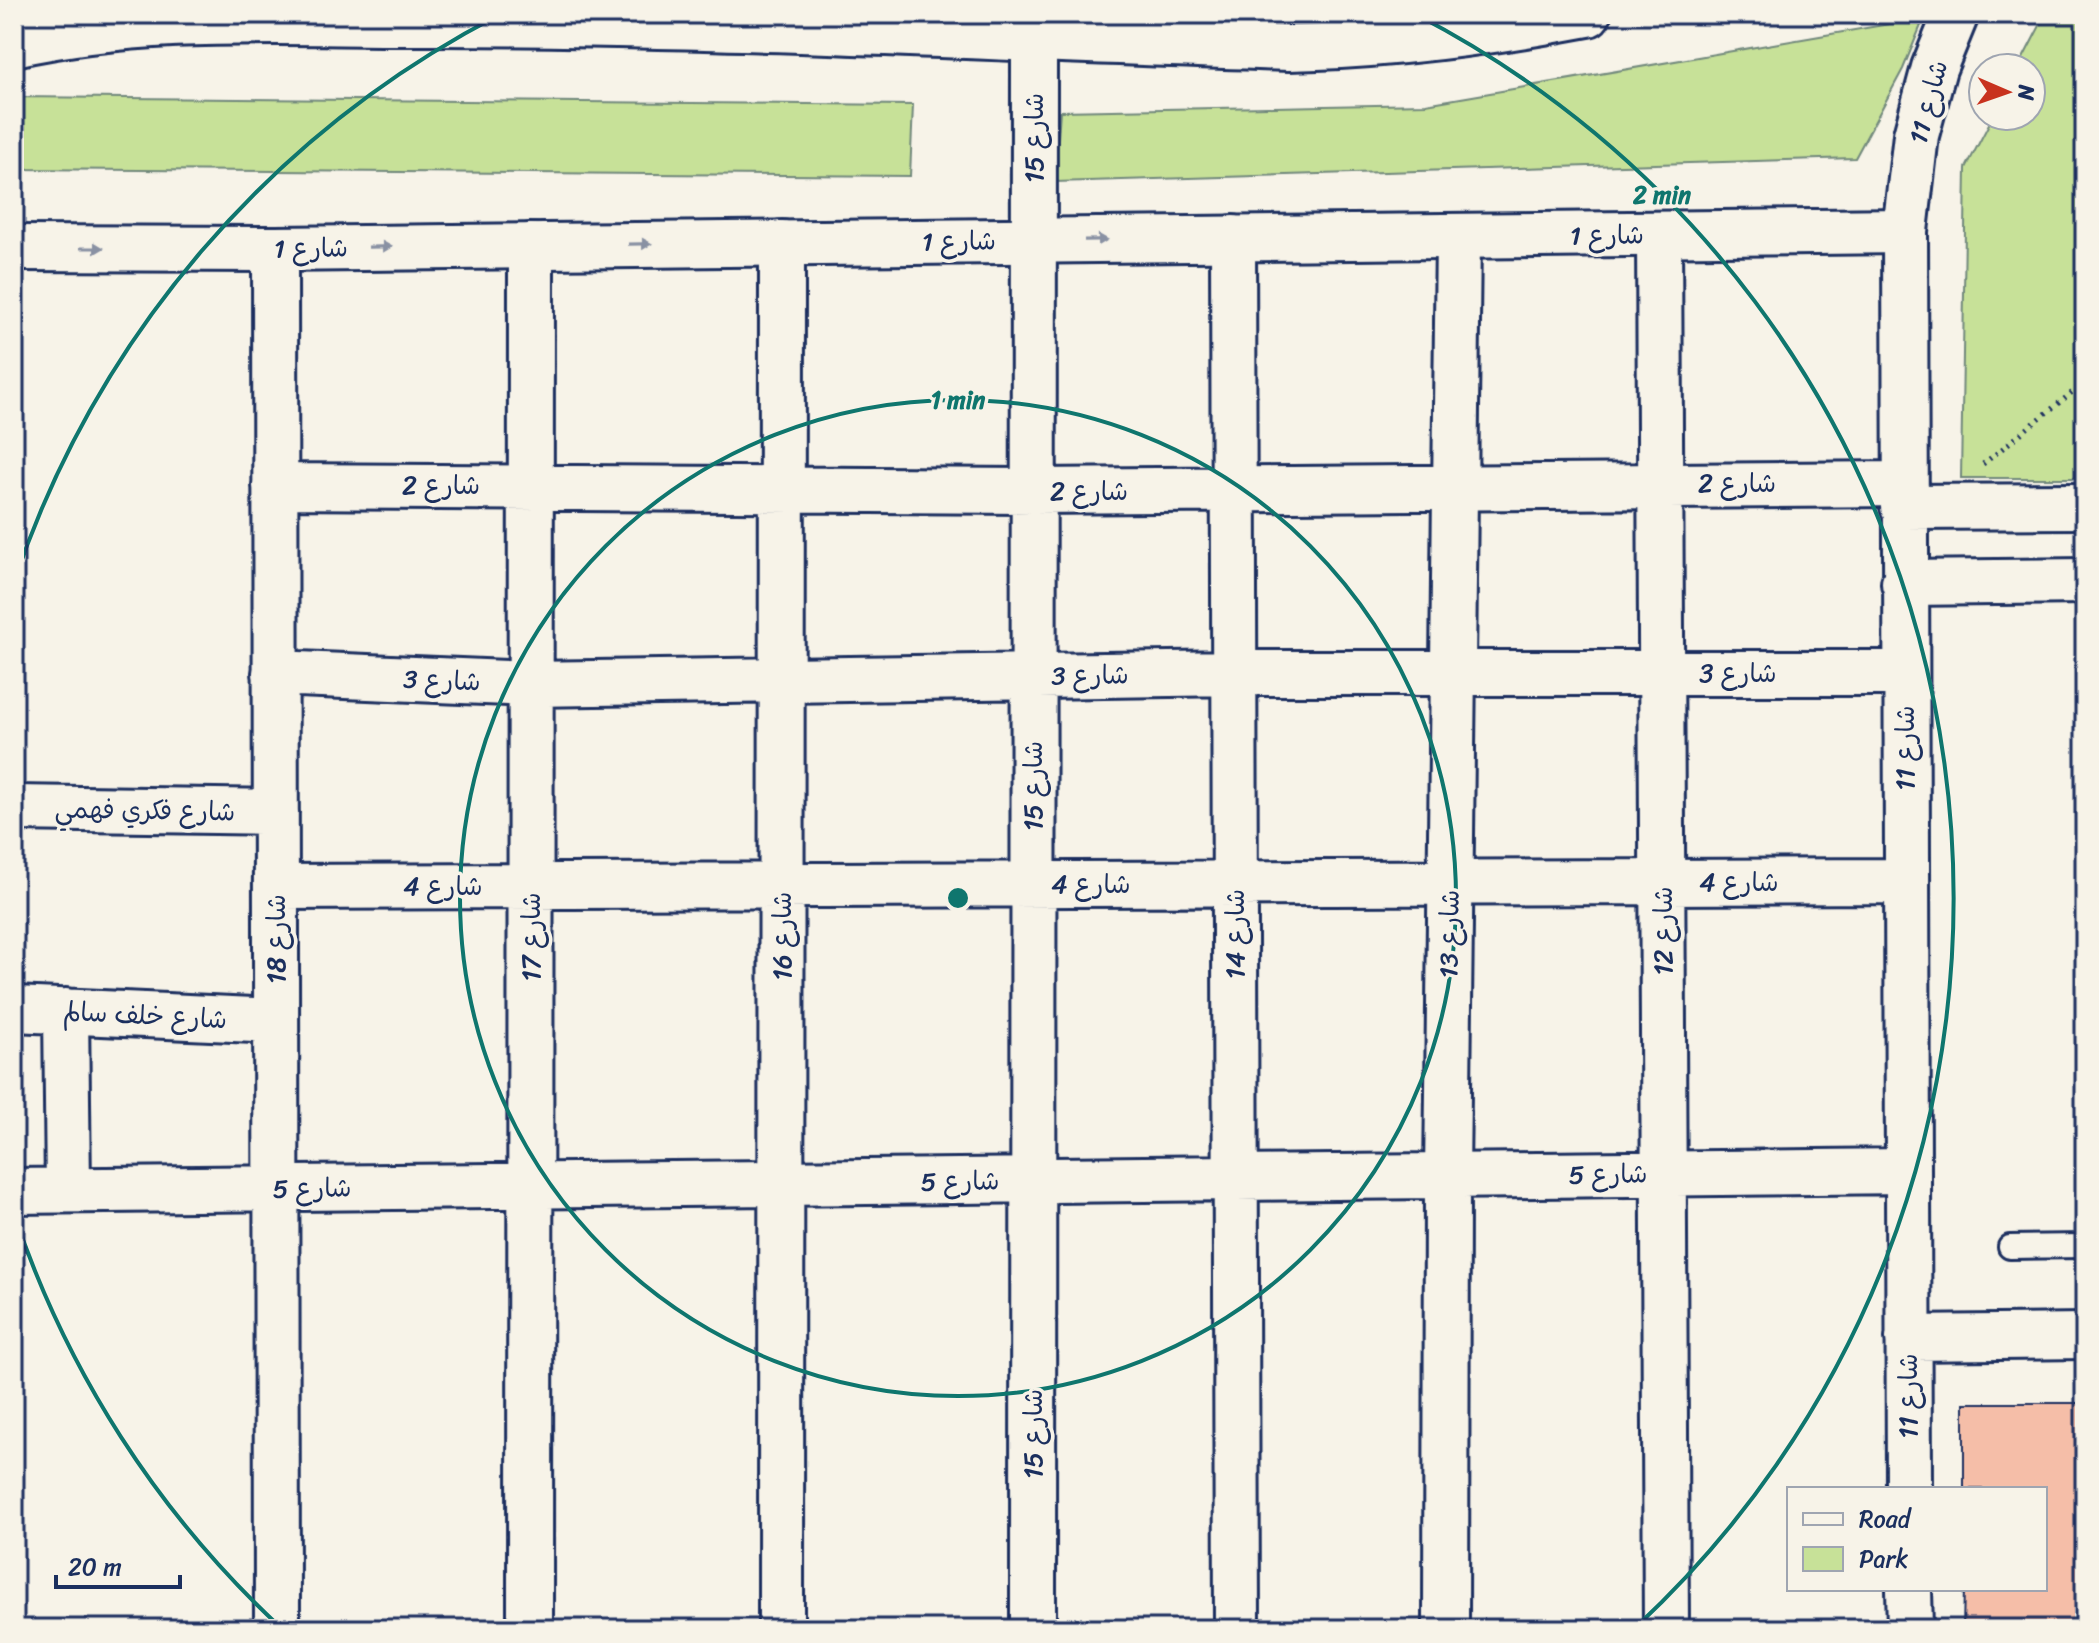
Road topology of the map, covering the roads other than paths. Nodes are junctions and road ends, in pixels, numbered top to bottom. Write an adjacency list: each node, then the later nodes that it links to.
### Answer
1 (1588, 14): 3 (street)
2 (1956, 14): 5 (street, شارع 11)
3 (1034, 40): 4 (street); 9 (street, شارع 15)
4 (17, 42)
5 (1905, 231): 6 (street, شارع 1); 21 (street, شارع 11)
6 (1659, 234): 8 (street, شارع 1); 14 (street, شارع 12)
7 (1233, 238): 8 (street, شارع 1); 9 (street, شارع 1, one-way to 7); 19 (street, شارع 14)
8 (1458, 238): 17 (street, شارع 13)
9 (1033, 240): 10 (street, شارع 1); 20 (street, شارع 15)
10 (782, 243): 11 (street, شارع 1, one-way to 10); 18 (street, شارع 16)
11 (531, 246): 13 (street, شارع 1, one-way to 11); 15 (street, شارع 17)
12 (14, 248): 13 (street, شارع 1, one-way to 13)
13 (275, 249): 16 (street, شارع 18)
14 (1660, 483): 17 (street, شارع 2); 21 (street, شارع 2); 27 (street, شارع 12)
15 (531, 485): 16 (street, شارع 2); 18 (street, شارع 2); 32 (street, شارع 17)
16 (275, 486): 25 (street, شارع 18)
17 (1455, 487): 19 (street, شارع 2); 29 (street, شارع 13)
18 (784, 489): 20 (street, شارع 2); 31 (street, شارع 16)
19 (1234, 490): 20 (street, شارع 2); 26 (street, شارع 14)
20 (1034, 491): 30 (street, شارع 15)
21 (1912, 499): 22 (street, شارع 2); 24 (street, شارع 11)
22 (2085, 506)
23 (2085, 581): 24 (street)
24 (1904, 583): 28 (street, شارع 11)
25 (275, 673): 32 (street, شارع 3); 34 (street, شارع 18)
26 (1234, 673): 29 (street, شارع 3); 30 (street, شارع 3); 39 (street, شارع 14)
27 (1661, 673): 28 (street, شارع 3); 29 (street, شارع 3); 36 (street, شارع 12)
28 (1904, 673): 35 (street, شارع 11)
29 (1452, 675): 37 (street, شارع 13)
30 (1033, 676): 31 (street, شارع 3); 38 (street, شارع 15)
31 (784, 680): 32 (street, شارع 3); 40 (street, شارع 16)
32 (530, 684): 41 (street, شارع 17)
33 (14, 808): 34 (street, شارع فكري فهمي)
34 (276, 812): 42 (street, شارع 18)
35 (1905, 881): 36 (street, شارع 4); 46 (street, شارع 11)
36 (1662, 882): 37 (street, شارع 4); 47 (street, شارع 12)
37 (1449, 883): 39 (street, شارع 4); 48 (street, شارع 13)
38 (1033, 884): 39 (street, شارع 4); 40 (street, شارع 4); 50 (street, شارع 15)
39 (1235, 884): 49 (street, شارع 14)
40 (782, 885): 41 (street, شارع 4); 51 (street, شارع 16)
41 (531, 886): 42 (street, شارع 4); 52 (street, شارع 17)
42 (276, 887): 45 (street, شارع 18)
43 (14, 1009): 44 (street, شارع خلف سالم)
44 (66, 1011): 45 (street, شارع خلف سالم); 54 (street)
45 (276, 1021): 53 (street, شارع 18)
46 (1907, 1171): 47 (street, شارع 5); 59 (street, شارع 11)
47 (1664, 1174): 48 (street, شارع 5); 68 (street, شارع 12)
48 (1447, 1176): 49 (street, شارع 5); 67 (street, شارع 13)
49 (1236, 1178): 50 (street, شارع 5); 66 (street, شارع 14)
50 (1033, 1180): 51 (street, شارع 5); 65 (street, شارع 15)
51 (781, 1183): 52 (street, شارع 5); 64 (street, شارع 16)
52 (530, 1186): 53 (street, شارع 5); 63 (street, شارع 17)
53 (277, 1188): 54 (street, شارع 5); 62 (street, شارع 18)
54 (68, 1190): 55 (street, شارع 5)
55 (14, 1191)
56 (2085, 1246): 57 (lane)
57 (2010, 1247)
58 (2085, 1336): 59 (street)
59 (1908, 1338): 60 (street, شارع 11)
60 (1909, 1487)
61 (1909, 1591): 69 (street)
62 (277, 1629)
63 (530, 1629)
64 (781, 1629)
65 (1033, 1629)
66 (1237, 1629)
67 (1446, 1629)
68 (1666, 1629)
69 (1910, 1629)

